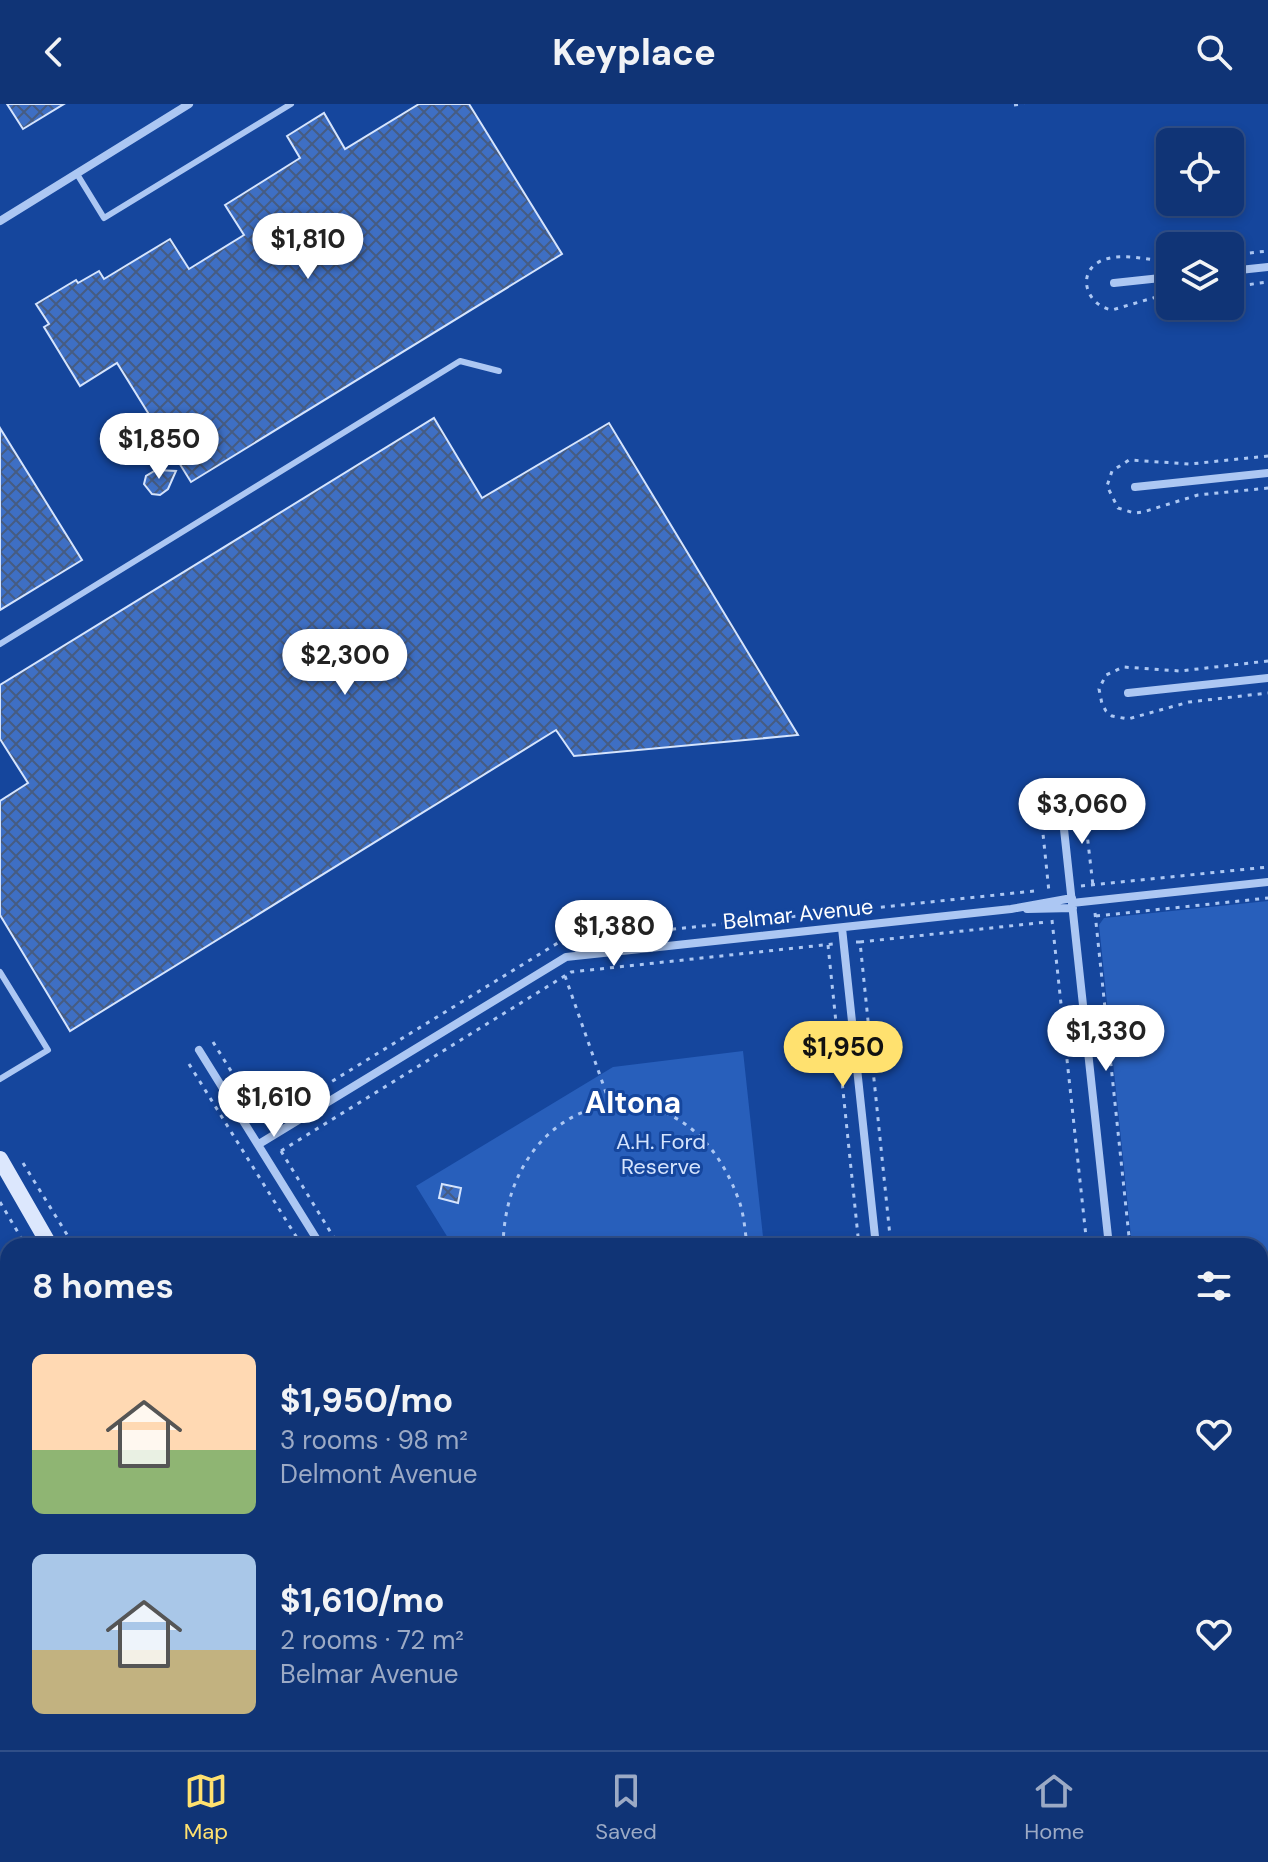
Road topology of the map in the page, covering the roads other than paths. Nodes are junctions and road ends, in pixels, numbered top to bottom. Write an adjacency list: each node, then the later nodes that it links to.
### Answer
1 (189, 104): 5 (street)
2 (271, 104): 4 (lane)
3 (291, 104): 4 (lane)
4 (276, 113): 5 (lane)
5 (77, 174): 6 (street)
6 (0, 221)
7 (1268, 267): 8 (street)
8 (1244, 270)
9 (1156, 278): 10 (street)
10 (1114, 283)
11 (499, 371): 14 (lane)
12 (1268, 473): 13 (street)
13 (1135, 487)
14 (0, 644)
15 (1268, 678): 16 (street)
16 (1128, 693)
17 (1060, 792): 19 (street)
18 (1268, 882): 19 (street, Belmar Avenue)
19 (1072, 903): 20 (street, Belmar Avenue); 29 (street)
20 (842, 928): 24 (street, Belmar Avenue); 28 (street)
21 (0, 972): 23 (lane)
22 (199, 1050): 24 (street)
23 (0, 1079)
24 (259, 1144): 27 (street)
25 (0, 1159): 26 (main road)
26 (45, 1238)
27 (316, 1238)
28 (875, 1238)
29 (1108, 1238)

